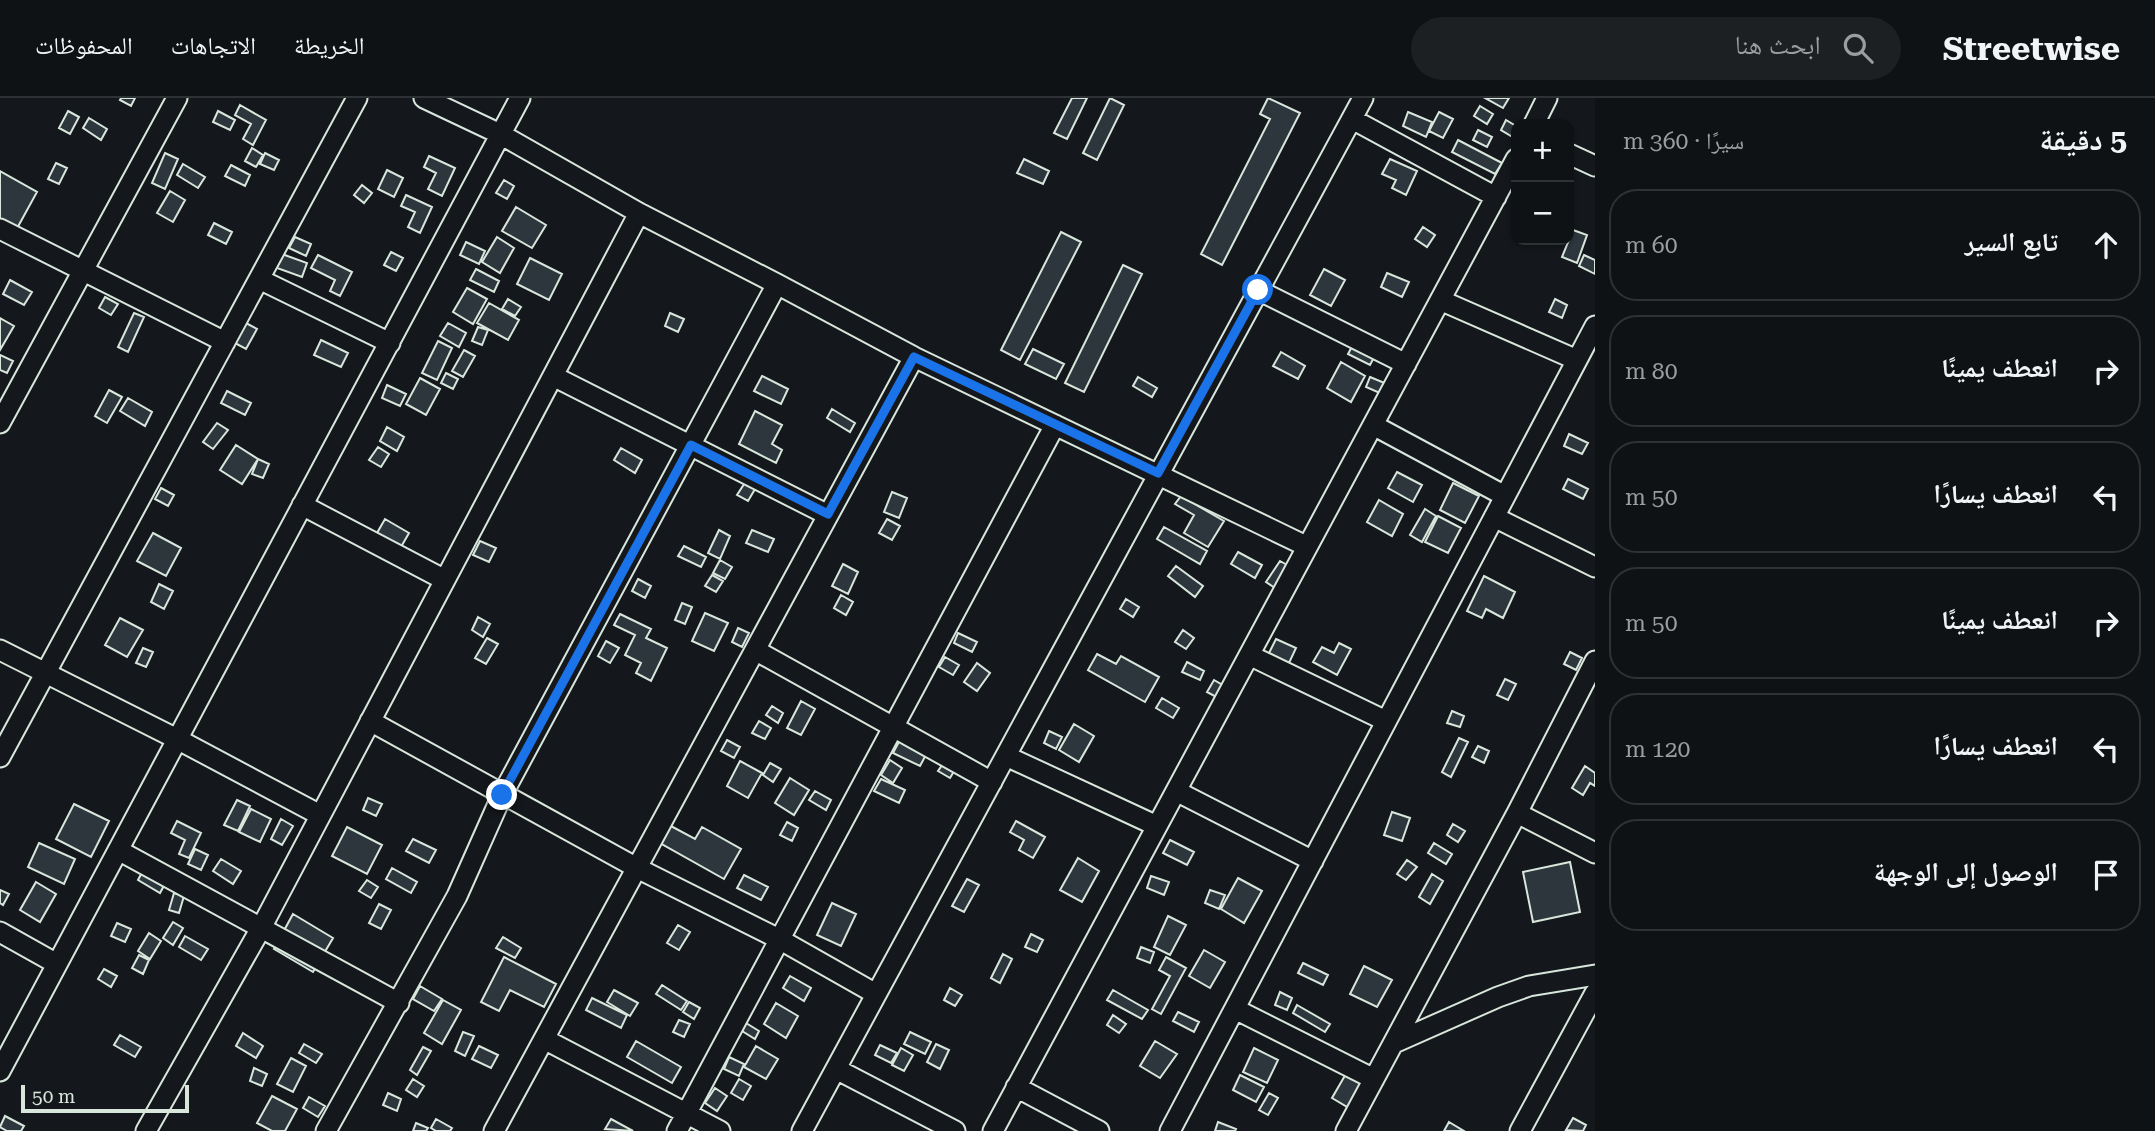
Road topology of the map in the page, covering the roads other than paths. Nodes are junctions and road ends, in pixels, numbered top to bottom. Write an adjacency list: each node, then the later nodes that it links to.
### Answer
1 (177, 98): 16 (street)
2 (357, 98): 17 (street)
3 (424, 98): 9 (street)
4 (520, 98): 9 (street)
5 (1363, 98): 7 (street)
6 (1547, 98): 8 (street)
7 (1352, 119): 13 (street); 19 (street)
8 (1537, 119)
9 (500, 134): 14 (street); 23 (street)
10 (1574, 156): 11 (street)
11 (1595, 166)
12 (1511, 168): 13 (street)
13 (1496, 197): 20 (street)
14 (639, 214): 18 (street); 27 (street)
15 (0, 229): 16 (street)
16 (83, 269): 22 (street); 28 (street)
17 (259, 279): 22 (street); 23 (street)
18 (778, 284): 24 (street); 31 (street)
19 (1258, 290): 26 (street); 32 (street)
20 (1440, 300): 25 (street); 26 (street)
21 (1595, 326): 25 (street)
22 (225, 342): 44 (street)
23 (390, 343): 34 (street)
24 (914, 357): 29 (street); 35 (street)
25 (1577, 360): 33 (street)
26 (1406, 364): 30 (street)
27 (553, 376): 31 (street); 39 (street)
28 (0, 423)
29 (1055, 425): 32 (street); 47 (street)
30 (1373, 425): 33 (street); 37 (street)
31 (691, 445): 35 (street); 53 (street)
32 (1158, 473): 37 (street); 49 (street)
33 (1505, 496): 36 (street)
34 (302, 505): 39 (street); 48 (street)
35 (828, 514): 41 (street)
36 (1494, 517): 38 (street); 45 (street)
37 (1306, 546): 42 (street)
38 (1595, 567)
39 (445, 580): 46 (street)
40 (0, 650): 44 (street)
41 (755, 650): 47 (street); 60 (street)
42 (1249, 655): 45 (street); 52 (street)
43 (1595, 661): 54 (street)
44 (45, 674): 48 (street); 50 (street)
45 (1387, 720): 59 (street)
46 (370, 721): 53 (street); 55 (street)
47 (895, 728): 51 (street); 63 (street)
48 (177, 739): 55 (street); 57 (street)
49 (1006, 756): 51 (street); 56 (street)
50 (0, 757)
51 (992, 782): 67 (street)
52 (1176, 791): 56 (street); 59 (street)
53 (502, 795): 60 (street); 68 (street)
54 (1517, 813): 58 (street); 71 (street)
55 (320, 815): 61 (street)
56 (1157, 826): 75 (street)
57 (118, 850): 61 (street); 64 (street)
58 (1595, 853)
59 (1313, 860): 69 (street)
60 (637, 868): 63 (street); 70 (street)
61 (261, 928): 68 (street); 77 (street)
62 (0, 932): 64 (street)
63 (779, 939): 67 (street); 76 (street)
64 (57, 964): 73 (street)
65 (1595, 975): 71 (street)
66 (1595, 993): 87 (street)
67 (876, 994): 72 (street)
68 (399, 1003): 78 (street)
69 (1235, 1009): 74 (street); 85 (street)
70 (544, 1039): 76 (street); 79 (street)
71 (1394, 1043): 74 (street)
72 (836, 1069): 81 (street); 82 (street)
73 (0, 1071)
74 (1374, 1079): 86 (street)
75 (1016, 1087): 83 (street); 84 (street)
76 (682, 1122): 80 (street)
77 (146, 1131)
78 (326, 1131)
79 (494, 1131)
80 (720, 1131)
81 (802, 1131)
82 (955, 1131)
83 (993, 1131)
84 (1099, 1131)
85 (1170, 1131)
86 (1346, 1131)
87 (1520, 1131)

